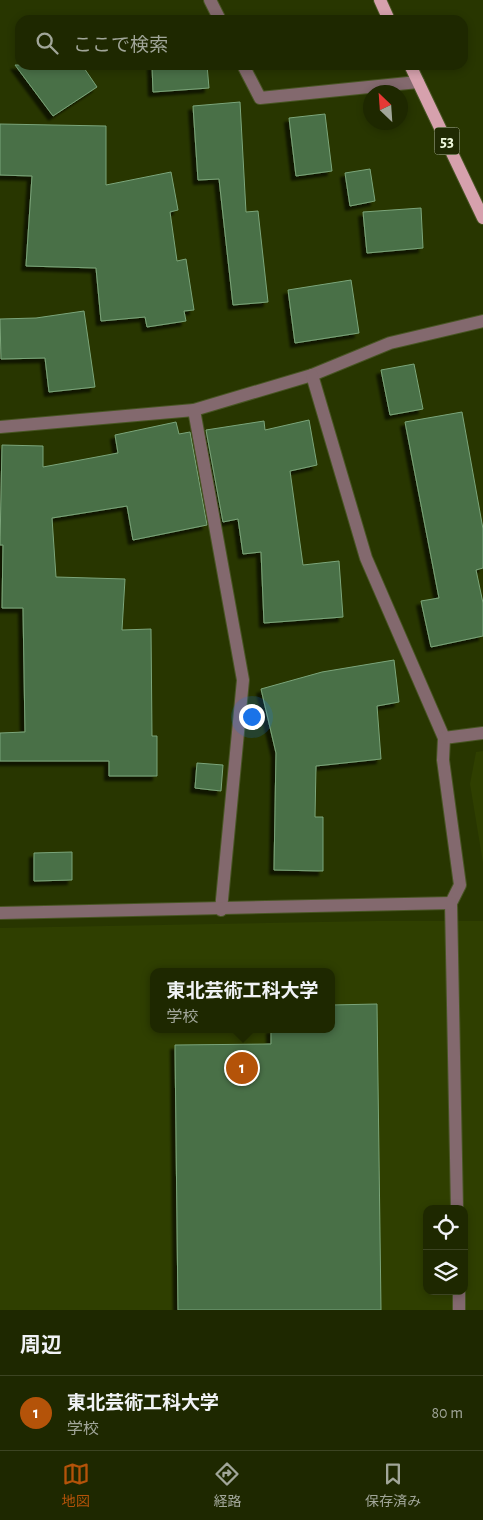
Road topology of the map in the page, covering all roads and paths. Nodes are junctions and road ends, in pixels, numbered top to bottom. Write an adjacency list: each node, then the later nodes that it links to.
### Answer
1 (210, 0): 3 (street)
2 (380, 0): 4 (main road)
3 (218, 15)
4 (388, 15)
5 (246, 70): 7 (street)
6 (412, 70): 7 (main road, 53)
7 (418, 82): 8 (main road, 53)
8 (483, 218)
9 (483, 321): 10 (street)
10 (312, 375): 11 (street); 14 (street)
11 (194, 410): 12 (street); 16 (street)
12 (0, 426)
13 (483, 733): 14 (street)
14 (444, 738): 15 (street)
15 (451, 904): 16 (street); 18 (street)
16 (221, 910): 17 (street)
17 (0, 913)
18 (457, 1205)
19 (459, 1295): 20 (street)
20 (459, 1310)

